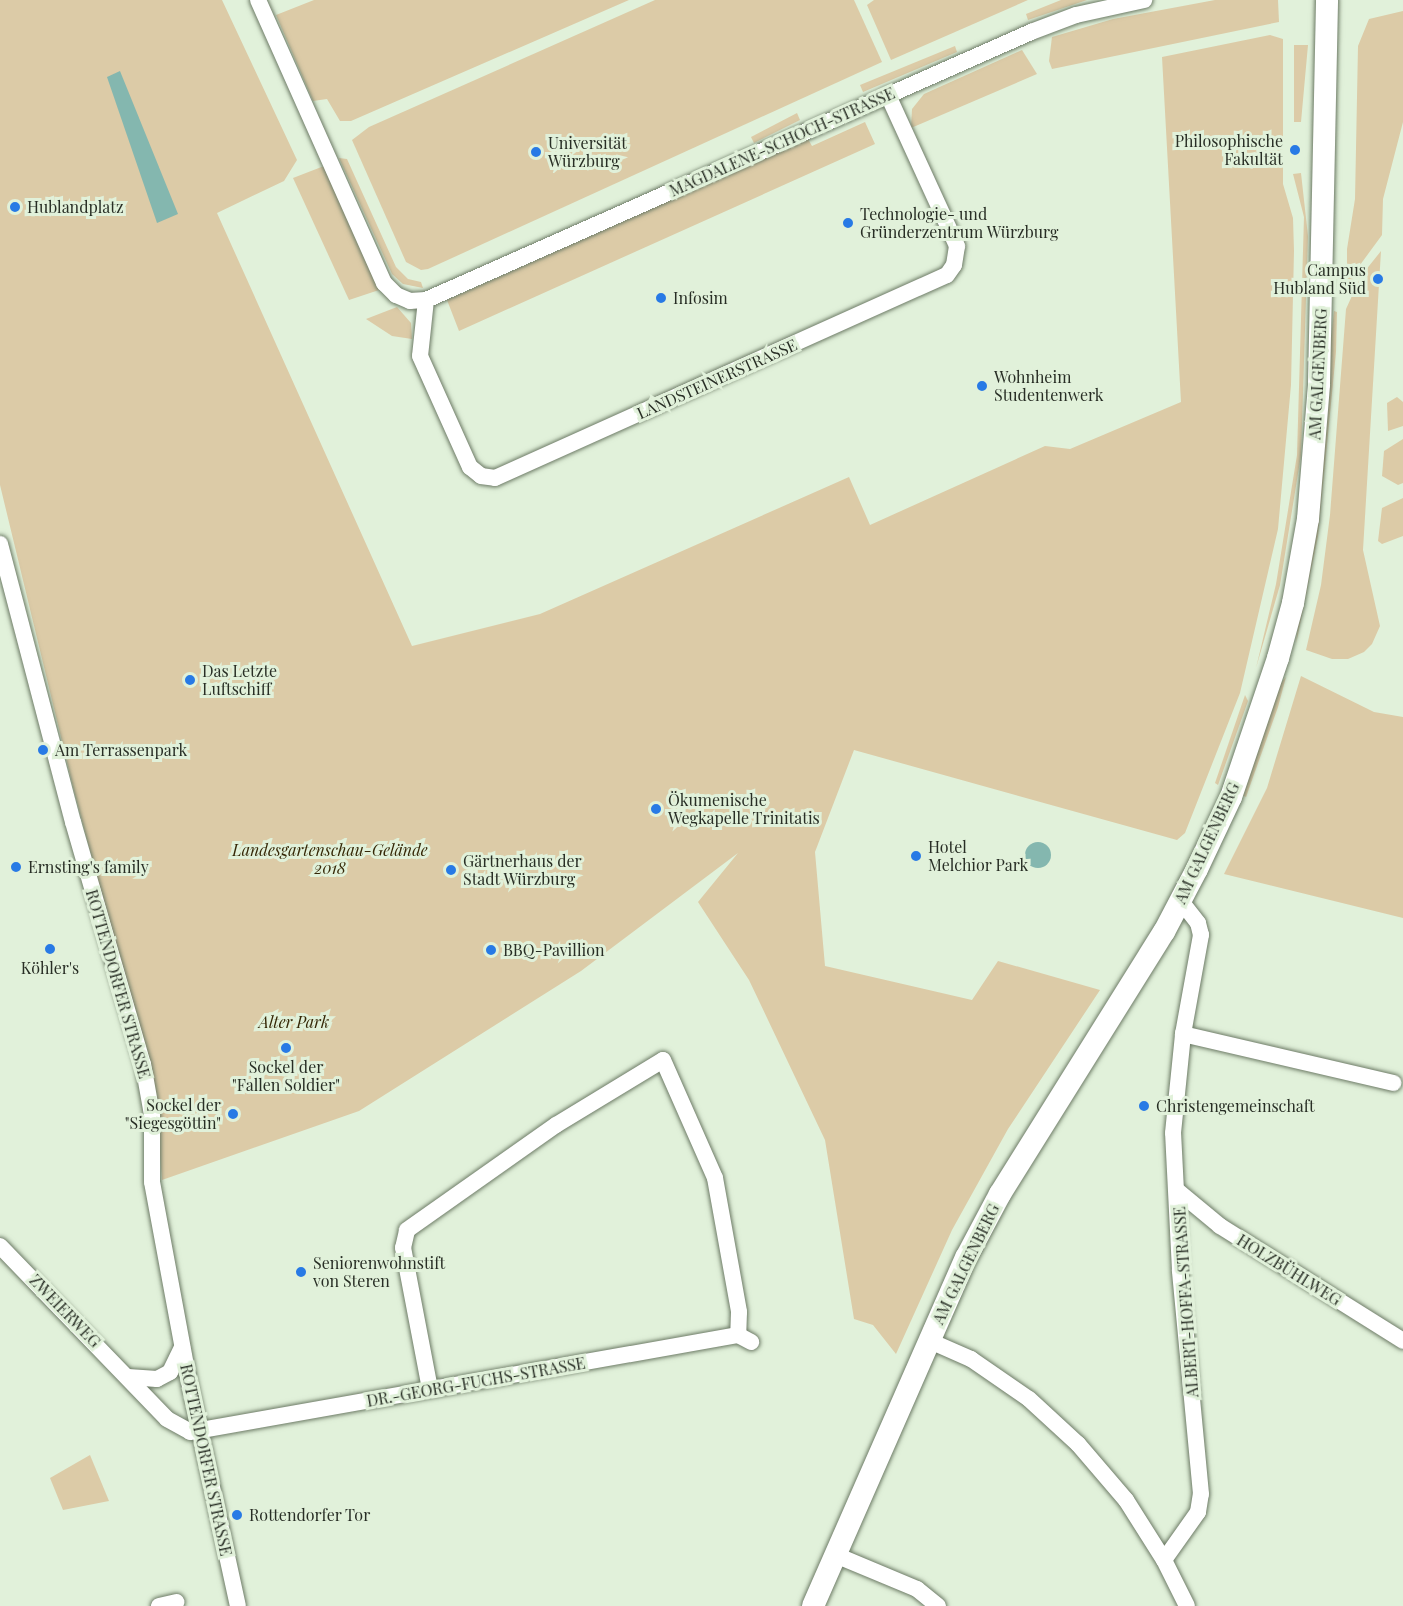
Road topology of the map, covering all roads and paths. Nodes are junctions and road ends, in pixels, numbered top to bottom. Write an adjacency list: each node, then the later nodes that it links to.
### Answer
1 (1144, 0): 4 (street, MAGDALENE-SCHOCH-STRASSE)
2 (1327, 0): 7 (street, AM GALGENBERG)
3 (260, 3): 5 (street)
4 (888, 95): 5 (street, MAGDALENE-SCHOCH-STRASSE); 5 (street, LANDSTEINERSTRASSE)
5 (426, 300)
6 (0, 544): 14 (street, ROTTENDORFER STRASSE)
7 (1181, 901): 8 (street, ALBERT-HOFFA-STRASSE); 12 (street, AM GALGENBERG)
8 (1183, 1034): 9 (street); 10 (street, ALBERT-HOFFA-STRASSE)
9 (1393, 1083)
10 (1179, 1192): 13 (street, HOLZBÜHLWEG); 19 (street, ALBERT-HOFFA-STRASSE)
11 (0, 1245): 15 (street, ZWEIERWEG)
12 (930, 1341): 18 (street, AM GALGENBERG); 19 (street)
13 (1403, 1341)
14 (182, 1347): 15 (street); 17 (street, ROTTENDORFER STRASSE)
15 (128, 1377): 17 (street, ZWEIERWEG)
16 (430, 1389): 16 (street, DR.-GEORG-FUCHS-STRASSE); 17 (street, DR.-GEORG-FUCHS-STRASSE)
17 (200, 1432): 22 (street, ROTTENDORFER STRASSE)
18 (838, 1556): 23 (street, AM GALGENBERG); 24 (street)
19 (1164, 1560): 25 (street)
20 (177, 1602): 21 (street)
21 (159, 1606)
22 (238, 1606)
23 (813, 1606)
24 (938, 1606)
25 (1187, 1606)

